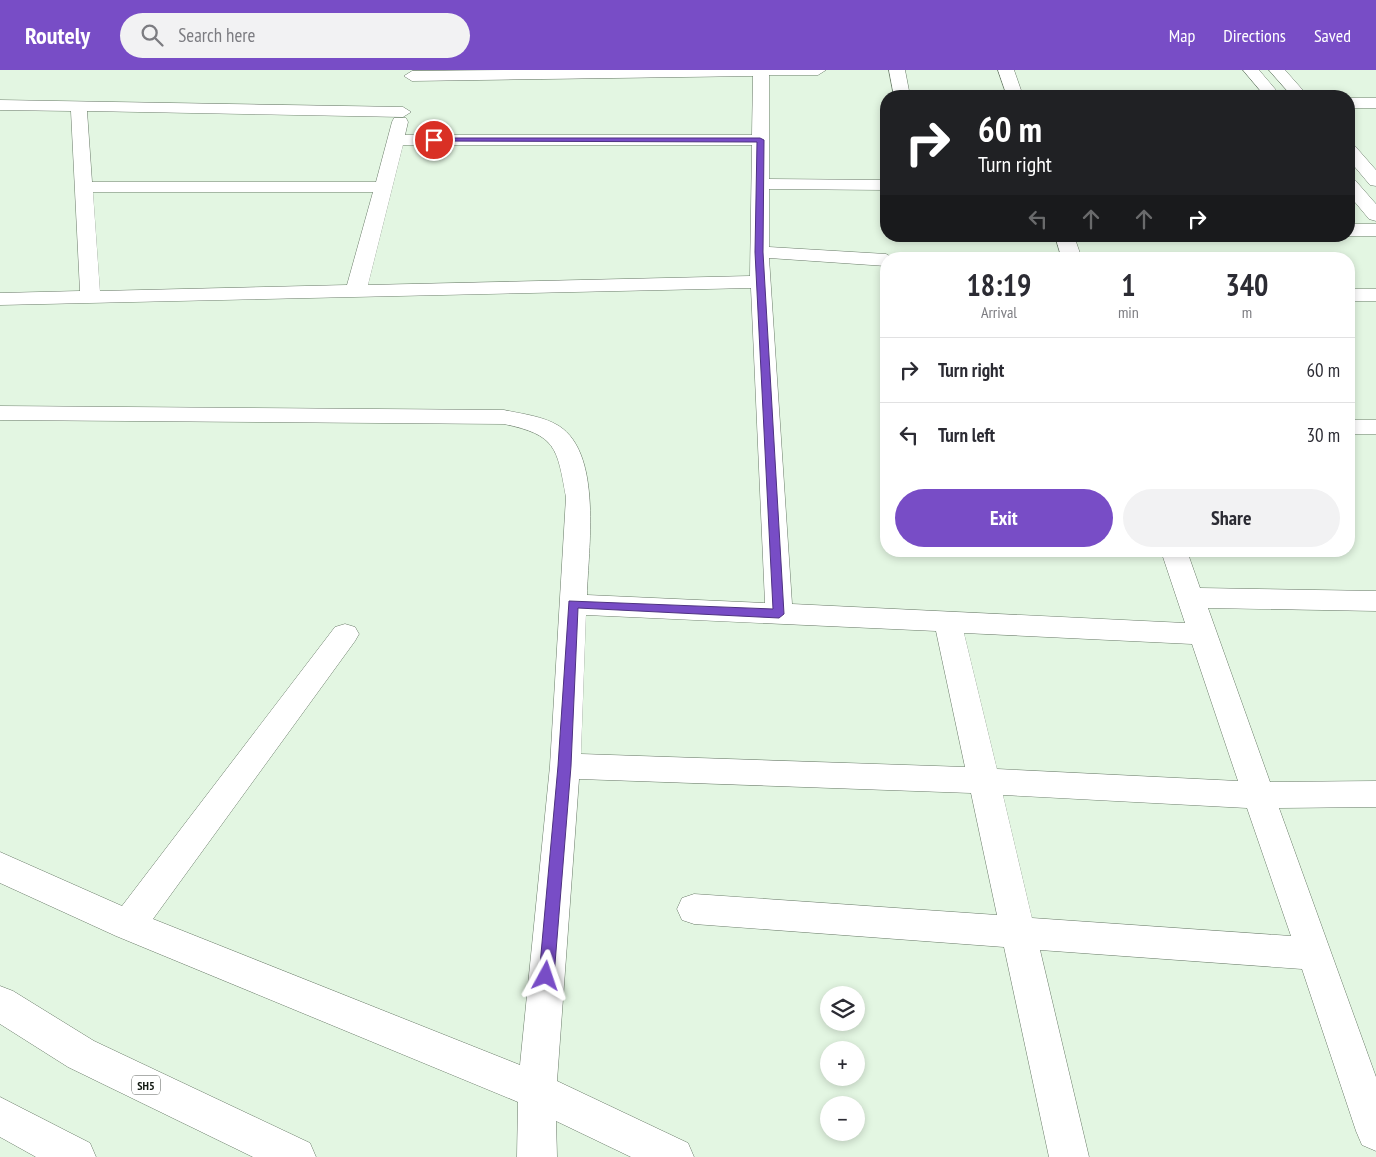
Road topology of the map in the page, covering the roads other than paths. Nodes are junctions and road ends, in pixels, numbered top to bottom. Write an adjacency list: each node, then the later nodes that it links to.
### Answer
1 (761, 70): 2 (street); 7 (street); 18 (street)
2 (818, 70)
3 (897, 70): 8 (street)
4 (1006, 70): 9 (street)
5 (1251, 70): 10 (street)
6 (1277, 70): 11 (street)
7 (413, 73): 16 (street)
8 (901, 90)
9 (1013, 90)
10 (1268, 90)
11 (1295, 90)
12 (1355, 103): 13 (street)
13 (1376, 103)
14 (0, 105): 15 (street)
15 (79, 106): 16 (street); 23 (street)
16 (403, 112): 17 (street)
17 (396, 140): 18 (street); 24 (street)
18 (760, 140): 21 (street)
19 (1355, 157): 20 (street)
20 (1376, 181)
21 (760, 184): 22 (street); 29 (street)
22 (880, 185)
23 (83, 187): 24 (street); 35 (street)
24 (383, 187): 32 (street)
25 (1355, 191): 26 (street)
26 (1374, 212)
27 (1355, 230): 28 (street)
28 (1376, 230)
29 (759, 252): 30 (street); 31 (street)
30 (880, 260)
31 (761, 282): 32 (street); 44 (street)
32 (356, 291): 35 (street)
33 (1355, 295): 34 (street)
34 (1376, 295)
35 (90, 296): 36 (street)
36 (0, 299)
37 (0, 413): 43 (street)
38 (1355, 427): 39 (street)
39 (1376, 427)
40 (1176, 557): 41 (street)
41 (1190, 598): 42 (street); 47 (street)
42 (1376, 601)
43 (573, 604): 44 (street); 48 (street)
44 (779, 614): 45 (street)
45 (948, 622): 47 (street); 49 (street)
46 (345, 634): 54 (street)
47 (1203, 634): 51 (street)
48 (565, 766): 49 (street); 58 (street)
49 (985, 781): 51 (street); 55 (street)
50 (1376, 794): 51 (street)
51 (1259, 795): 56 (street)
52 (0, 867): 54 (street)
53 (694, 909): 55 (street)
54 (128, 925): 58 (street)
55 (1018, 933): 56 (street); 65 (street)
56 (1314, 954): 60 (street)
57 (0, 1003): 62 (street, SH5)
58 (536, 1091): 63 (street); 64 (street)
59 (0, 1116): 61 (street)
60 (1376, 1131)
61 (68, 1155)
62 (296, 1157)
63 (537, 1157)
64 (674, 1157)
65 (1069, 1157)

